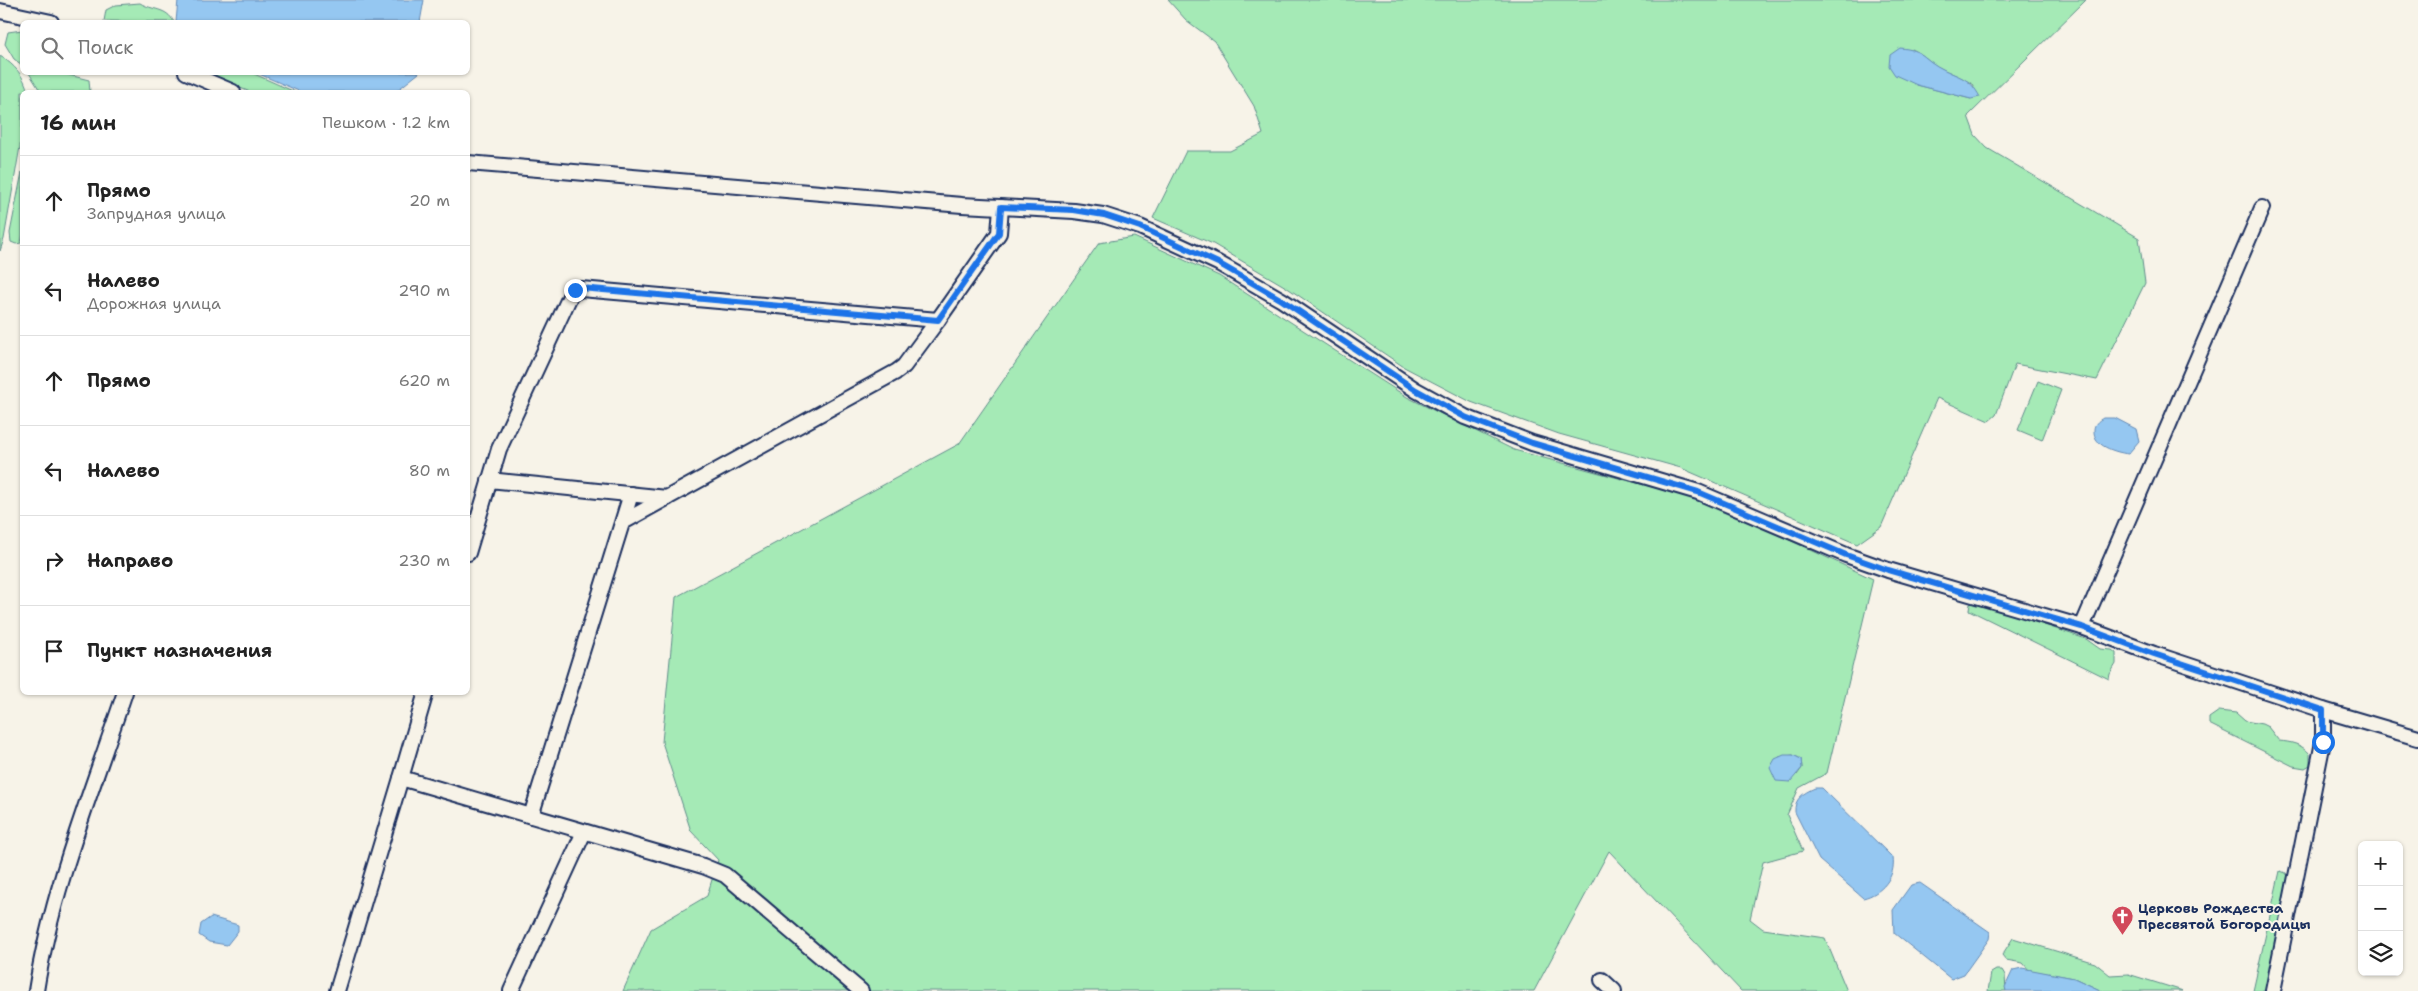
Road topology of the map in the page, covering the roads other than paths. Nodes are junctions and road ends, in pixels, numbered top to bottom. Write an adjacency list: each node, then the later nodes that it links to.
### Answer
1 (0, 11): 2 (street)
2 (42, 20)
3 (193, 75): 4 (street)
4 (228, 90)
5 (470, 162): 6 (street)
6 (1001, 207): 8 (street); 14 (street)
7 (2262, 208): 14 (street)
8 (938, 320): 9 (street); 11 (street)
9 (489, 480): 10 (street); 13 (street)
10 (631, 494): 11 (street); 12 (street)
11 (667, 498): 12 (street)
12 (623, 522): 20 (street)
13 (470, 546)
14 (2082, 627): 17 (street)
15 (124, 695): 23 (street)
16 (425, 695): 19 (street)
17 (2323, 710): 18 (street); 28 (street)
18 (2418, 738)
19 (401, 778): 20 (street); 24 (street)
20 (532, 816): 21 (street)
21 (584, 832): 25 (street); 26 (street)
22 (1602, 980): 27 (street)
23 (36, 991)
24 (337, 991)
25 (511, 991)
26 (861, 991)
27 (1614, 991)
28 (2272, 991)

